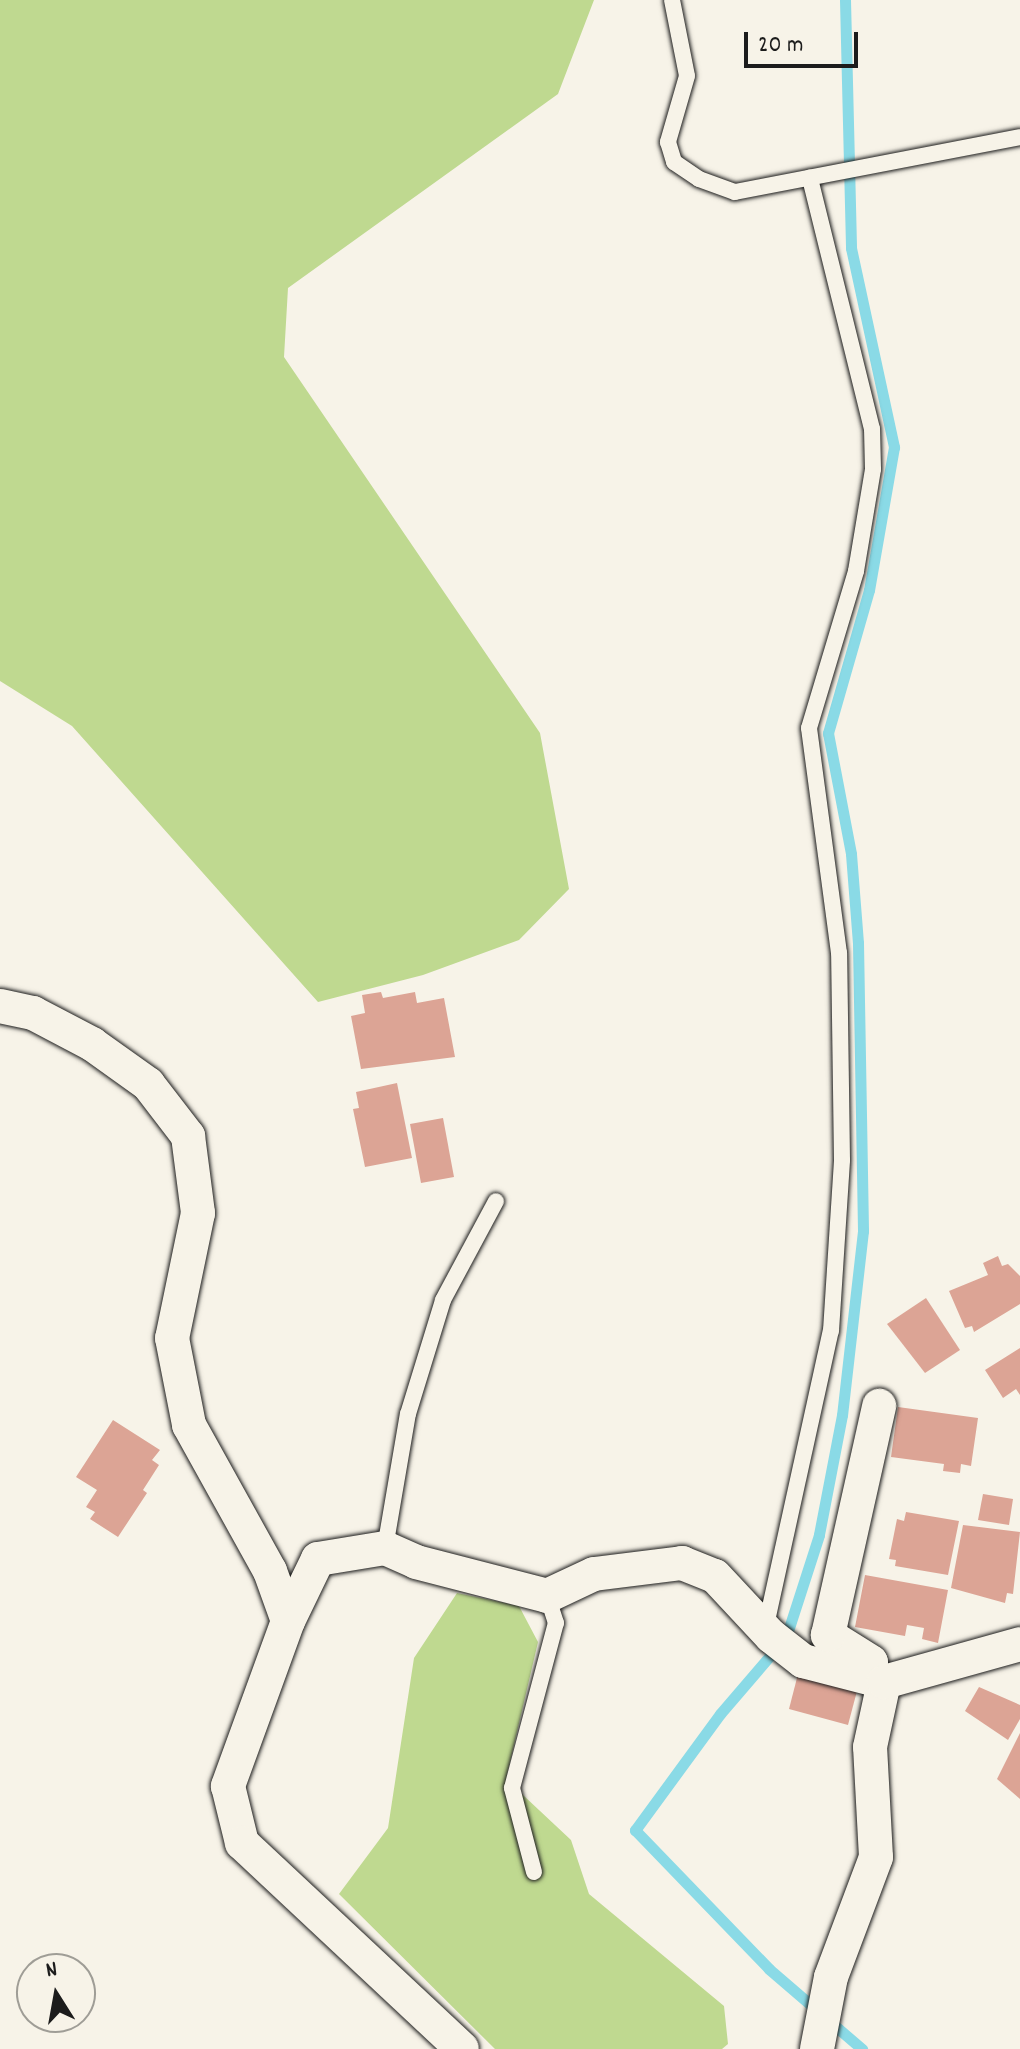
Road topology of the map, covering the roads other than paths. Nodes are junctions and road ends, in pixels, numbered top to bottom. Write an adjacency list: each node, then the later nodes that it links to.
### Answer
1 (672, 0): 3 (lane)
2 (1020, 137): 3 (lane)
3 (817, 177): 10 (lane)
4 (0, 1006): 9 (street)
5 (496, 1201): 7 (lane)
6 (879, 1406): 12 (street)
7 (385, 1548): 8 (street); 9 (street)
8 (547, 1596): 10 (street); 13 (lane)
9 (288, 1621): 15 (street)
10 (768, 1633): 12 (street)
11 (1020, 1644): 12 (street)
12 (876, 1679): 14 (street)
13 (534, 1872)
14 (817, 2042)
15 (462, 2049)

